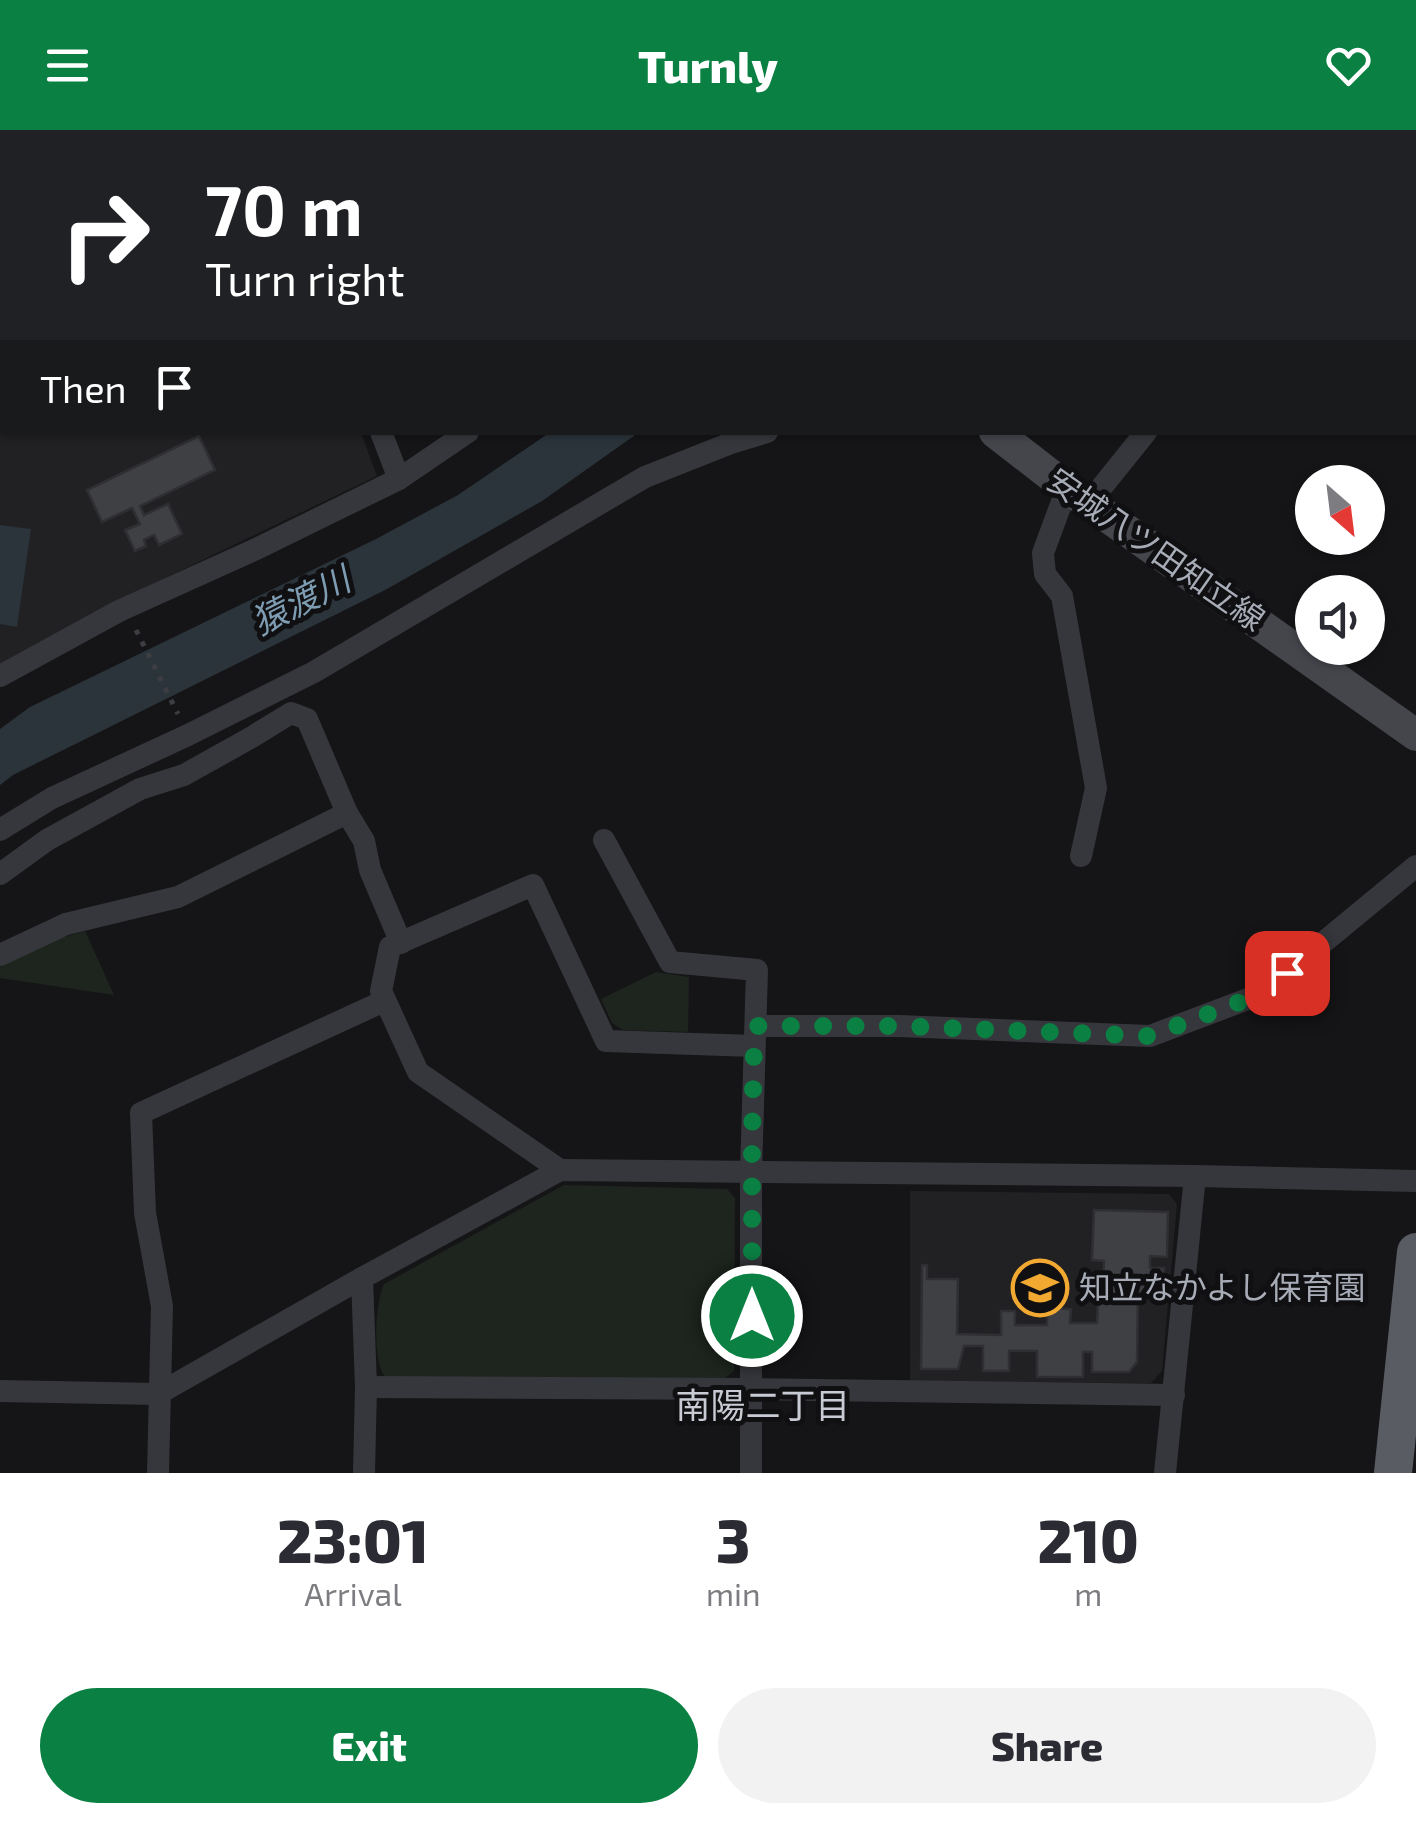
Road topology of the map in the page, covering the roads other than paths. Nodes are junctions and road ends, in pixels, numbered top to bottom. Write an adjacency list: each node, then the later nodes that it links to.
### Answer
1 (382, 435): 6 (street)
2 (464, 435): 6 (street)
3 (757, 435): 11 (street)
4 (999, 435): 7 (main road, 安城八ツ田知立線)
5 (1143, 435): 7 (street)
6 (398, 479): 8 (street)
7 (1078, 496): 9 (main road, 安城八ツ田知立線); 13 (street)
8 (0, 676)
9 (1416, 735)
10 (347, 814): 15 (street); 16 (street); 17 (street)
11 (0, 830)
12 (604, 840): 19 (street)
13 (1081, 856)
14 (1416, 866): 19 (street)
15 (0, 874)
16 (400, 943): 18 (street); 19 (street)
17 (0, 956)
18 (384, 1001): 20 (street); 29 (street)
19 (755, 1036): 21 (street)
20 (560, 1170): 21 (street); 25 (street)
21 (752, 1172): 22 (street); 27 (street)
22 (1195, 1176): 23 (street); 30 (street)
23 (1416, 1181)
24 (1416, 1252): 36 (highway)
25 (362, 1278): 26 (street); 29 (street)
26 (366, 1387): 27 (street); 33 (street)
27 (752, 1389): 30 (street); 34 (street)
28 (0, 1391): 29 (street)
29 (158, 1394): 32 (street)
30 (1174, 1395): 35 (street)
31 (1416, 1416): 37 (highway)
32 (158, 1473)
33 (364, 1473)
34 (750, 1473)
35 (1165, 1473)
36 (1393, 1473)
37 (1410, 1473)

